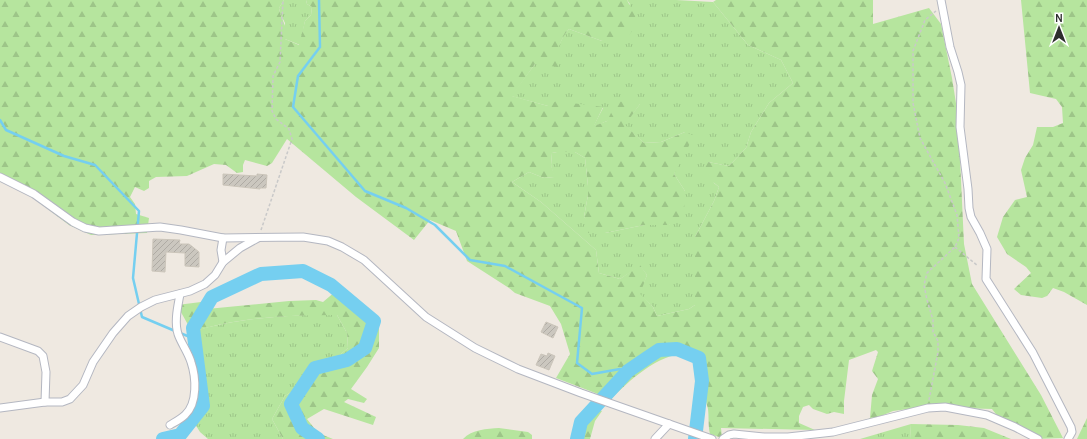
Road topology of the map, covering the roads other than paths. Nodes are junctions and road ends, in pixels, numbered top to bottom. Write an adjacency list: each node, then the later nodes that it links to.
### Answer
1 (942, 3): 16 (street)
2 (0, 177): 3 (street)
3 (223, 238): 4 (street); 5 (street)
4 (258, 238): 5 (street); 10 (street)
5 (223, 262): 6 (street)
6 (180, 294): 8 (street); 11 (street)
7 (0, 337): 8 (street)
8 (45, 402): 9 (street)
9 (0, 408)
10 (670, 424): 12 (street); 13 (street)
11 (170, 426)
12 (655, 439)
13 (711, 439)
14 (723, 439): 15 (street)
15 (1038, 439)
16 (1068, 439)

